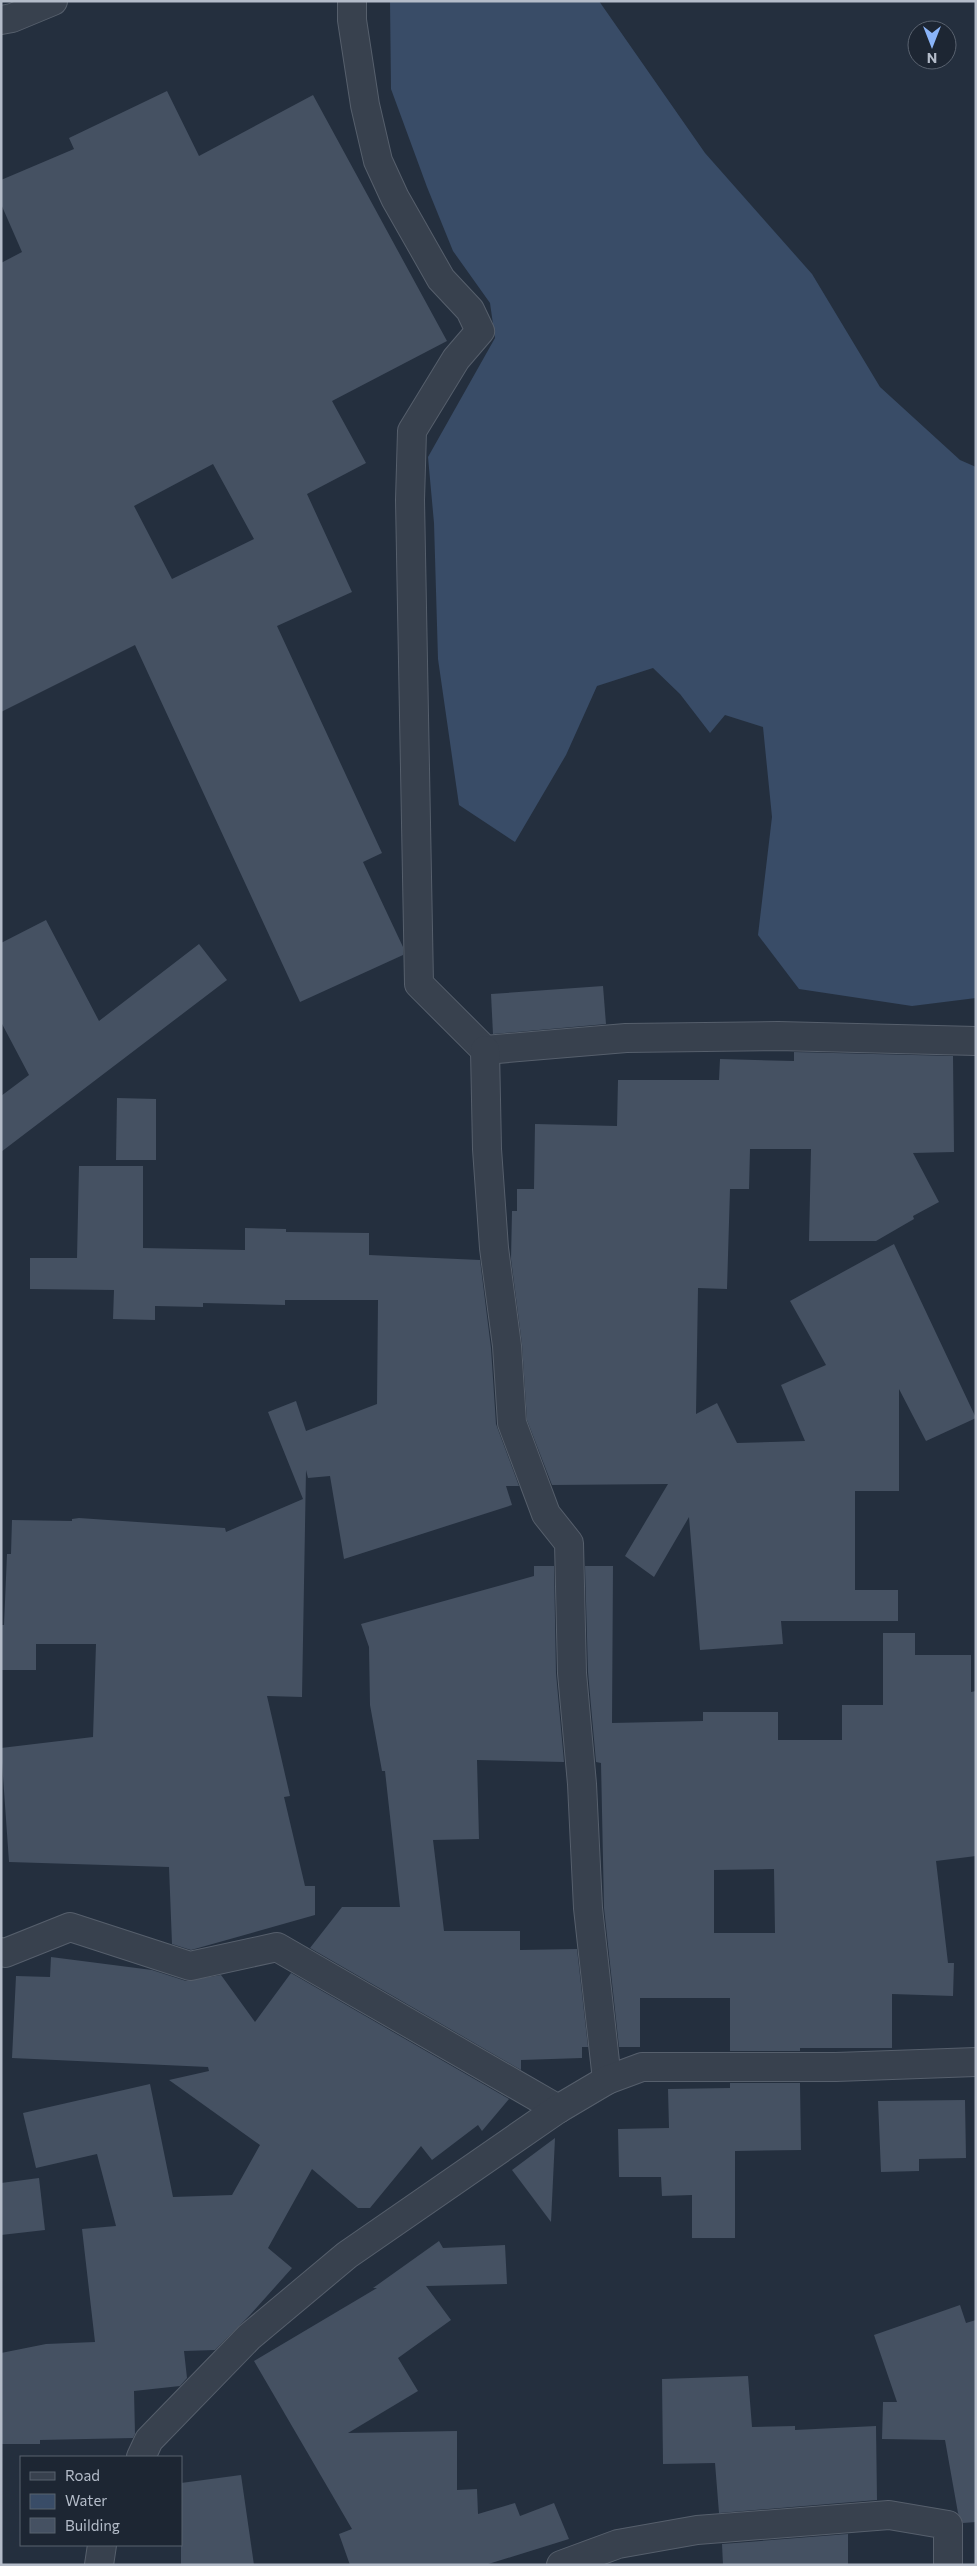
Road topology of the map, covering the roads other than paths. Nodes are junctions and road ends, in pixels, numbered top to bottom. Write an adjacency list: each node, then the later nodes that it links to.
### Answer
1 (53, 1): 3 (street)
2 (352, 1): 5 (street)
3 (1, 20)
4 (976, 1041): 5 (street)
5 (485, 1050): 8 (street)
6 (1, 1952): 9 (street)
7 (976, 2062): 8 (street)
8 (607, 2080): 9 (street)
9 (558, 2109): 10 (street)
10 (141, 2456)
11 (102, 2546): 12 (street)
12 (99, 2565)
13 (560, 2565): 14 (street)
14 (948, 2565)

